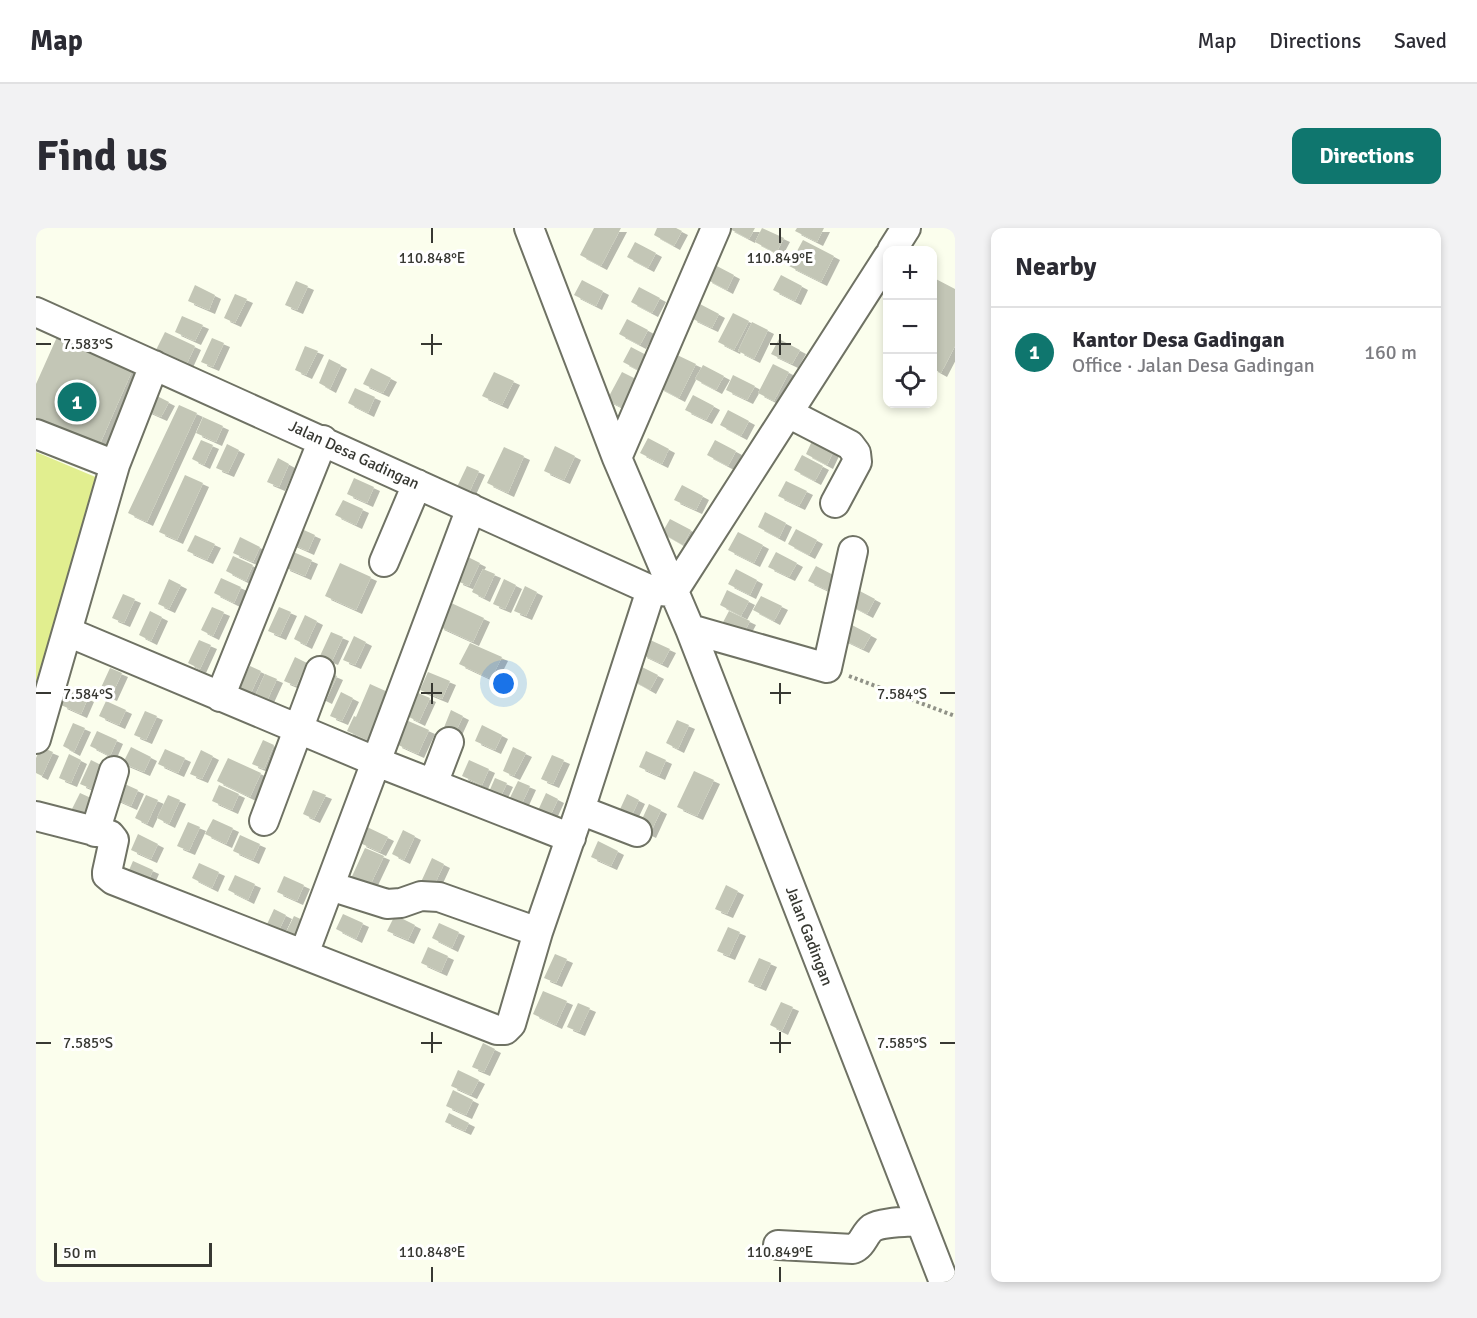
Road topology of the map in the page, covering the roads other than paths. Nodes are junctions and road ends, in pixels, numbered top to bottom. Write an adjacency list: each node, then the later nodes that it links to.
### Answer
1 (529, 228): 11 (street, Jalan Gadingan)
2 (716, 228): 11 (street)
3 (906, 228): 4 (street)
4 (895, 246)
5 (883, 265): 8 (street)
6 (36, 312): 7 (street, Jalan Desa Gadingan)
7 (154, 365): 10 (street, Jalan Desa Gadingan); 12 (street)
8 (788, 412): 14 (street); 18 (street)
9 (36, 434): 12 (street)
10 (323, 440): 13 (street, Jalan Desa Gadingan); 22 (street)
11 (617, 458): 18 (street, Jalan Gadingan)
12 (115, 465): 20 (street)
13 (417, 484): 15 (street, Jalan Desa Gadingan); 17 (street)
14 (835, 503)
15 (471, 508): 18 (street, Jalan Desa Gadingan); 26 (street)
16 (852, 551): 19 (street)
17 (384, 562)
18 (662, 591): 19 (street, Jalan Gadingan); 29 (street)
19 (690, 629): 38 (street, Jalan Gadingan)
20 (68, 632): 22 (street); 24 (street)
21 (320, 671): 23 (street)
22 (220, 697): 23 (street)
23 (298, 730): 26 (street); 31 (street)
24 (36, 739)
25 (449, 742): 28 (street)
26 (377, 762): 28 (street); 35 (street)
27 (114, 771): 32 (street)
28 (433, 784): 34 (street)
29 (580, 810): 33 (street); 34 (street)
30 (36, 816): 32 (street)
31 (264, 821)
32 (95, 832): 37 (street)
33 (638, 832)
34 (571, 838): 36 (street)
35 (330, 886): 36 (street); 37 (street)
36 (538, 932): 37 (street)
37 (304, 954)
38 (919, 1221): 39 (street); 40 (street, Jalan Gadingan)
39 (778, 1245)
40 (944, 1282)

